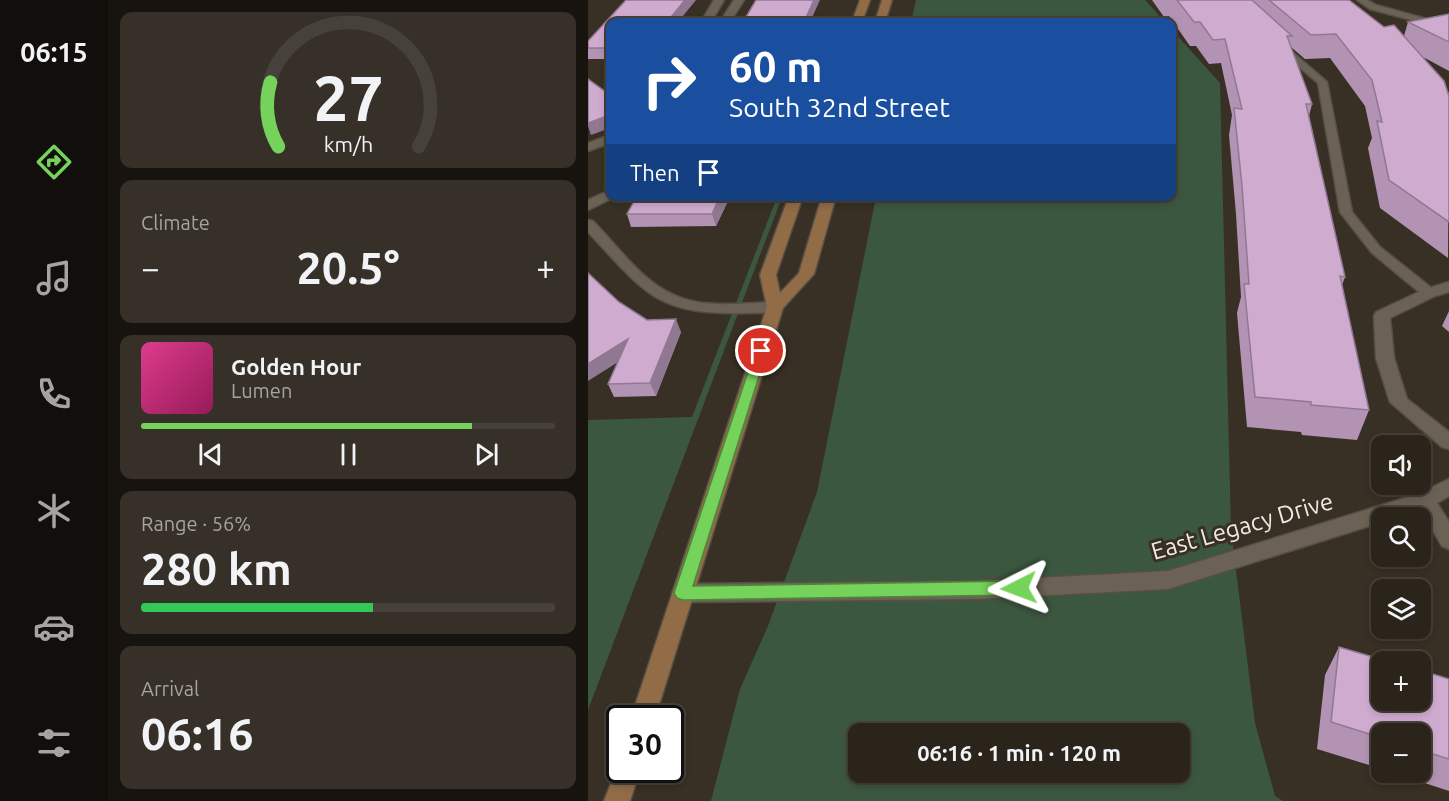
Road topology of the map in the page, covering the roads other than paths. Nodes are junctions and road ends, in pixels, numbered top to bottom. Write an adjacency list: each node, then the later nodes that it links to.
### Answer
1 (719, 0): 6 (street)
2 (738, 0): 7 (street)
3 (865, 0): 8 (main road)
4 (887, 0): 9 (main road)
5 (1361, 0): 10 (lane)
6 (708, 18)
7 (727, 18)
8 (858, 18)
9 (881, 18)
10 (1449, 28)
11 (1270, 37): 20 (lane)
12 (606, 140): 13 (street)
13 (588, 147)
14 (606, 196): 17 (street)
15 (794, 201): 21 (main road)
16 (828, 201): 21 (main road)
17 (588, 206)
18 (588, 224): 21 (street)
19 (1449, 286): 20 (street)
20 (1429, 293): 22 (street)
21 (775, 307): 26 (main road)
22 (1449, 442)
23 (1449, 487): 24 (street, East Legacy Drive)
24 (1425, 500): 25 (street); 26 (street, East Legacy Drive)
25 (1449, 540)
26 (683, 593): 27 (main road)
27 (647, 705)
28 (623, 783): 29 (main road)
29 (617, 801)

